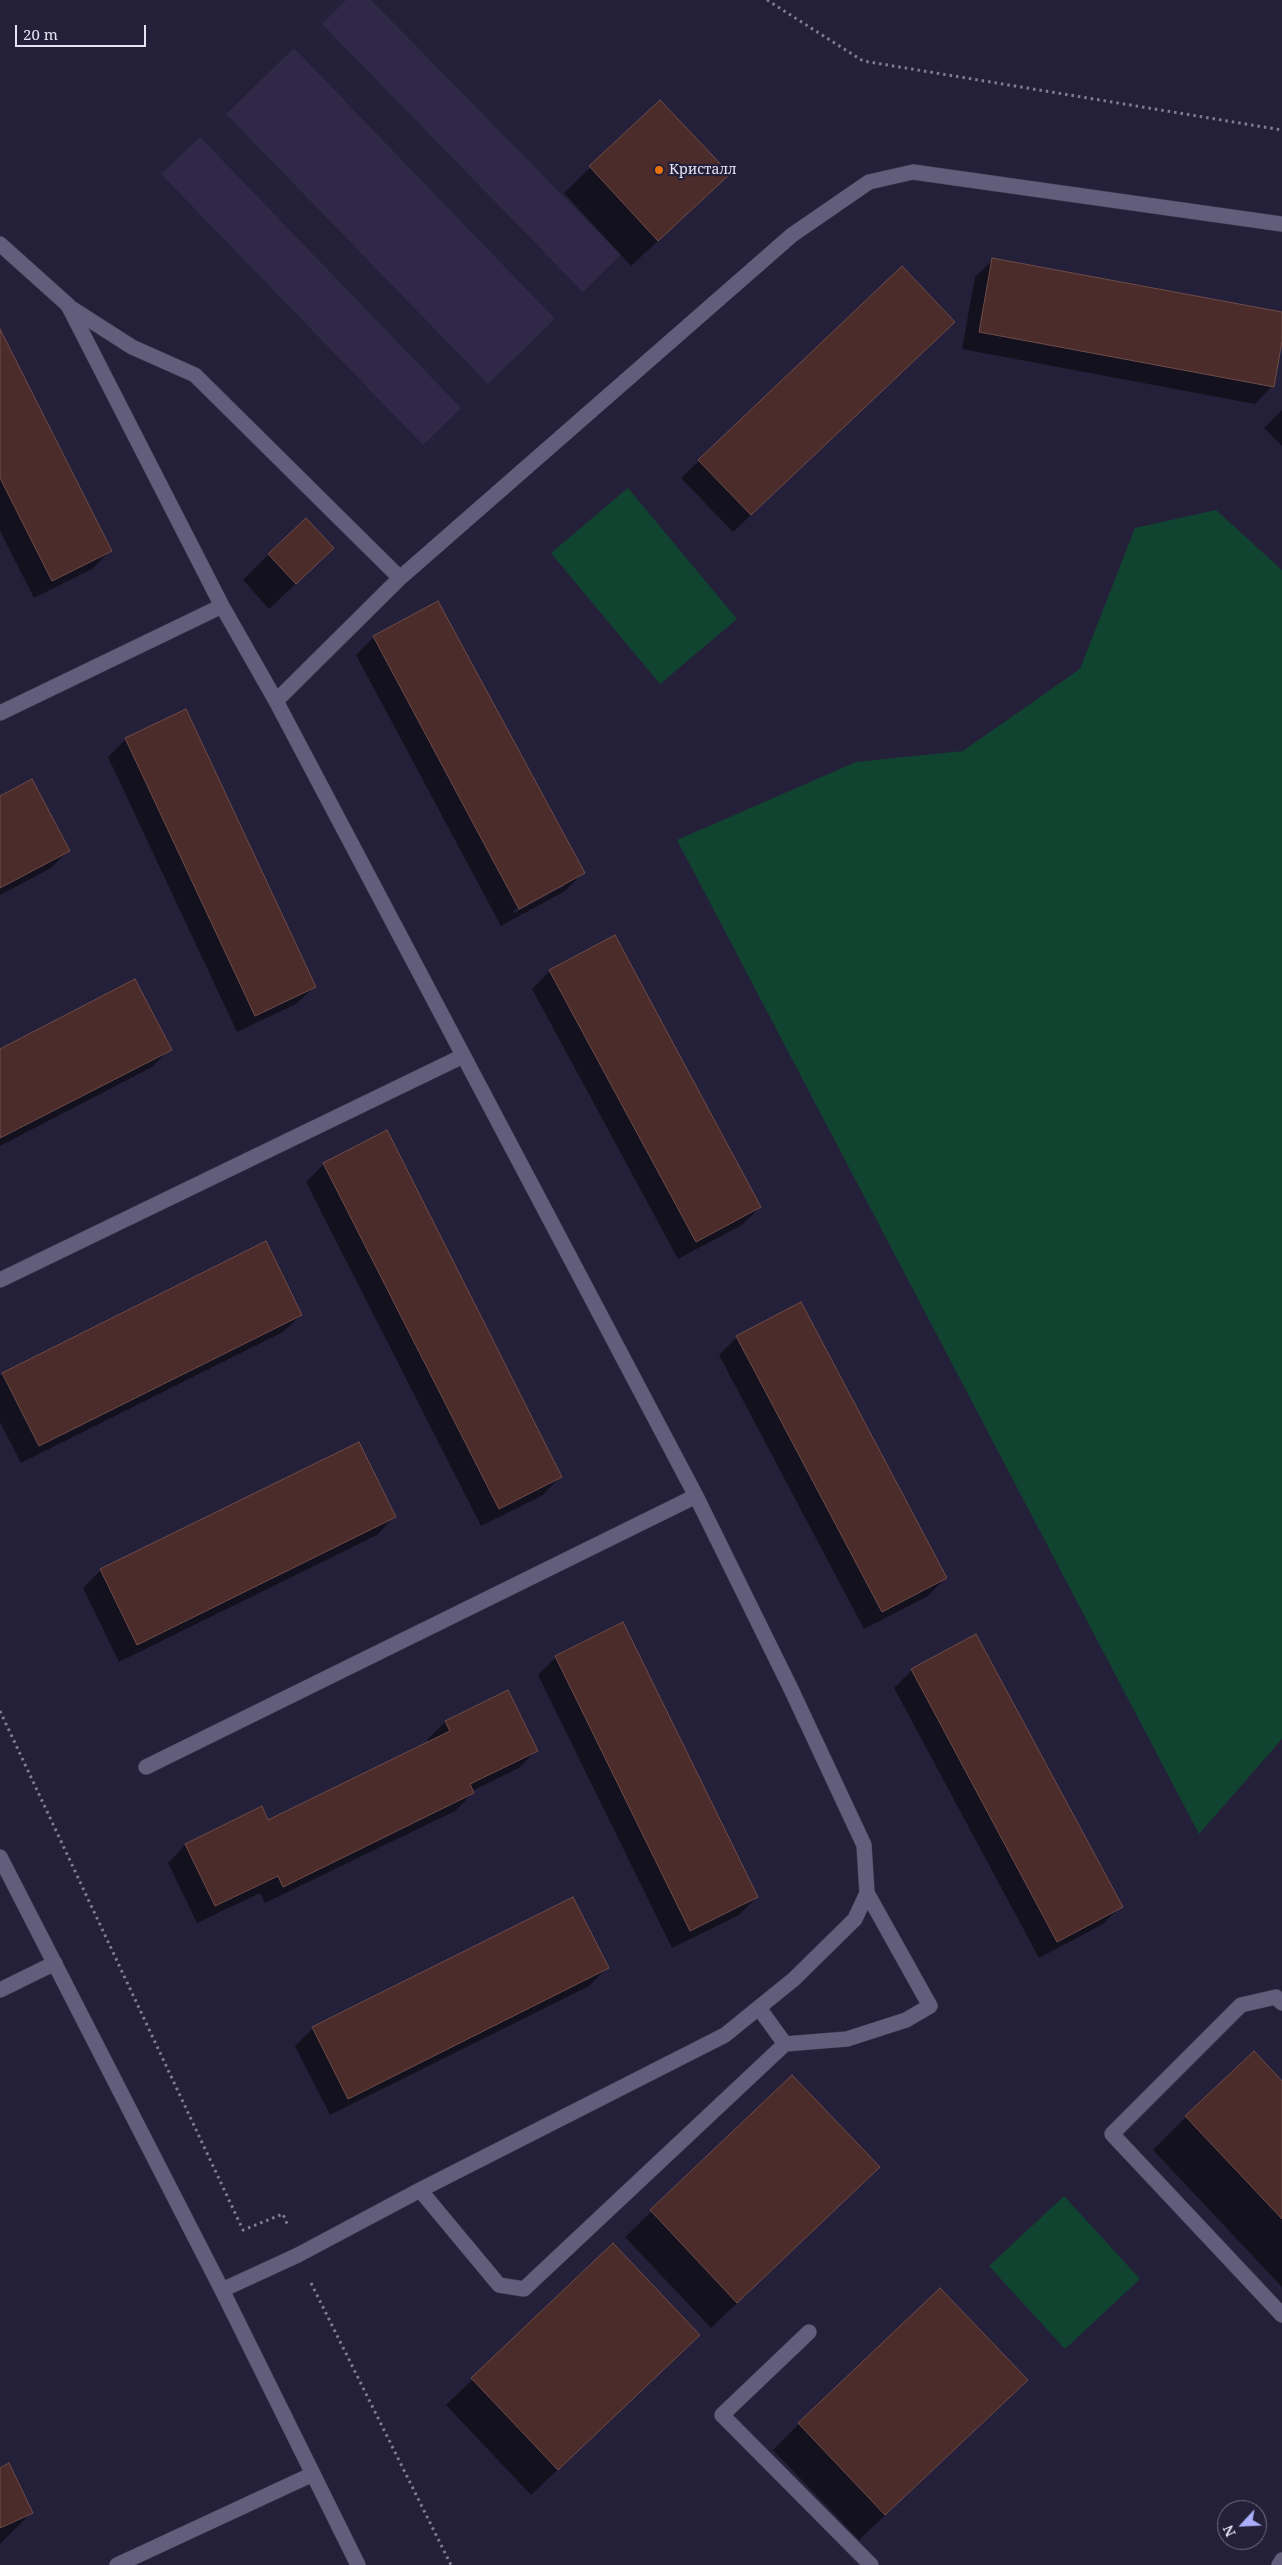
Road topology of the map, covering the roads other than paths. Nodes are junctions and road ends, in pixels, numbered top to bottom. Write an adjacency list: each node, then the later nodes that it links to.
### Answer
1 (1282, 224): 4 (street)
2 (0, 244): 3 (street)
3 (68, 305): 4 (street); 5 (street)
4 (400, 578): 6 (street)
5 (222, 606): 6 (street); 7 (street)
6 (276, 700): 8 (street)
7 (0, 713)
8 (463, 1056): 9 (street); 10 (street)
9 (0, 1280)
10 (696, 1496): 11 (street); 13 (street)
11 (146, 1767)
12 (0, 1856): 14 (street)
13 (868, 1893): 17 (street); 18 (street)
14 (55, 1963): 15 (street); 20 (street)
15 (0, 1990)
16 (1280, 1998): 21 (street)
17 (759, 2008): 18 (street); 19 (street)
18 (784, 2044): 19 (street)
19 (420, 2190): 20 (street)
20 (222, 2290): 23 (street)
21 (1282, 2315)
22 (810, 2332): 27 (street)
23 (313, 2474): 25 (street); 26 (street)
24 (1282, 2560): 28 (street)
25 (118, 2565)
26 (358, 2565)
27 (871, 2565)
28 (1279, 2565)

